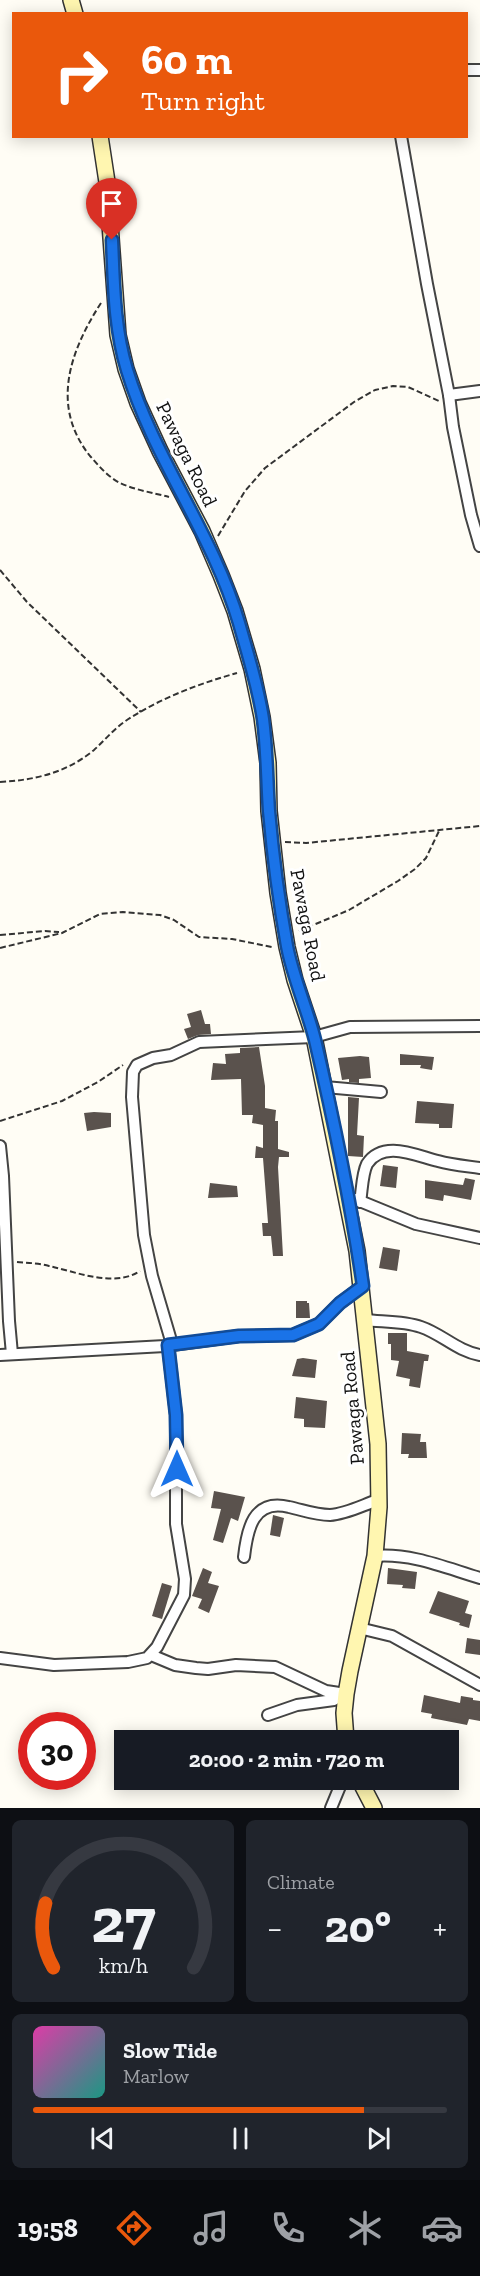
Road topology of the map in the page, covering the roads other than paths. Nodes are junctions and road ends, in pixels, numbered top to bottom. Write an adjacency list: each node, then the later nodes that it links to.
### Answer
1 (100, 138): 7 (main road, Pawaga Road)
2 (401, 138): 4 (street)
3 (480, 391): 4 (street)
4 (449, 395): 5 (street)
5 (480, 546)
6 (480, 1026): 7 (street)
7 (314, 1037): 8 (main road, Pawaga Road); 17 (street)
8 (325, 1087): 9 (street); 12 (main road, Pawaga Road)
9 (381, 1092)
10 (0, 1146): 18 (street)
11 (480, 1168): 13 (street)
12 (346, 1193): 13 (street); 15 (main road, Pawaga Road)
13 (360, 1202): 14 (street)
14 (480, 1238)
15 (363, 1286): 16 (main road, Pawaga Road); 17 (street)
16 (365, 1320): 19 (street); 21 (main road, Pawaga Road)
17 (170, 1345): 18 (street); 26 (street)
18 (12, 1354): 20 (street)
19 (480, 1354)
20 (0, 1355)
21 (378, 1500): 22 (main road, Pawaga Road); 23 (street)
22 (375, 1556): 24 (street); 25 (main road, Pawaga Road)
23 (244, 1557)
24 (480, 1578)
25 (359, 1628): 28 (street); 29 (main road, Pawaga Road)
26 (152, 1655): 27 (street); 29 (street)
27 (0, 1658)
28 (480, 1684)
29 (344, 1694): 30 (street); 31 (main road, Pawaga Road)
30 (268, 1715)
31 (345, 1730)
32 (338, 1790): 34 (street)
33 (365, 1790): 35 (main road)
34 (331, 1808)
35 (375, 1808)

